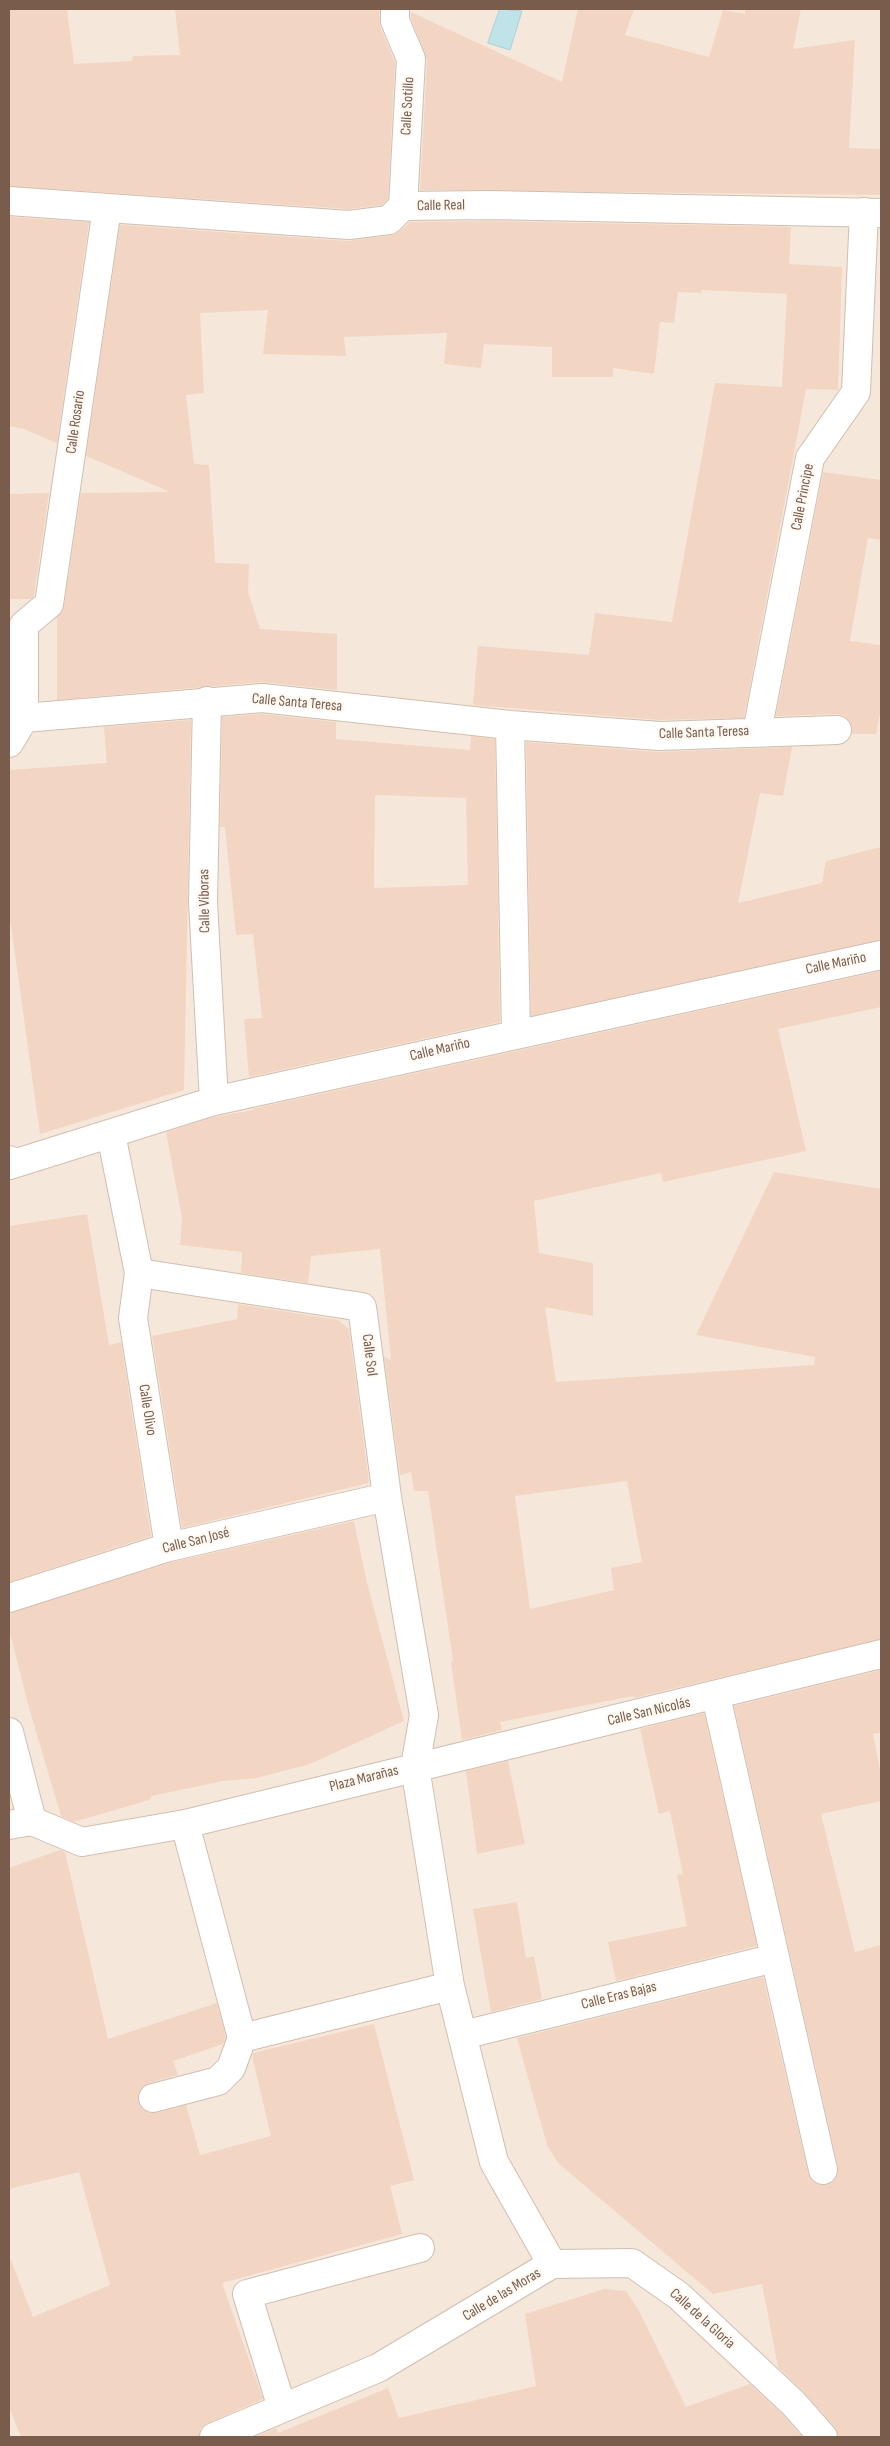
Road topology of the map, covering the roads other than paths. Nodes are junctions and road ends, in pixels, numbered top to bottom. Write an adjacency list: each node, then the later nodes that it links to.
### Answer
1 (395, 9): 3 (street, Calle Sotillo)
2 (9, 201): 4 (street, Calle Real)
3 (403, 206): 4 (street, Calle Real); 5 (street, Calle Real)
4 (107, 208): 6 (street, Calle Rosario)
5 (873, 212): 11 (street, Calle Principe)
6 (16, 625): 8 (street)
7 (206, 701): 8 (street, Calle Santa Teresa); 9 (street, Calle Santa Teresa); 15 (street, Calle Víboras)
8 (14, 710): 12 (street)
9 (510, 725): 11 (street, Calle Santa Teresa); 14 (street)
10 (837, 730): 11 (street, Calle Santa Teresa)
11 (758, 732)
12 (9, 743)
13 (881, 955): 14 (street, Calle Mariño)
14 (516, 1033): 15 (street, Calle Mariño)
15 (214, 1101): 16 (street, Calle Mariño)
16 (110, 1134): 17 (street, Calle Mariño); 18 (street)
17 (9, 1160)
18 (139, 1273): 19 (street, Calle Sol); 20 (street, Calle Olivo)
19 (387, 1496): 20 (street, Calle San José); 25 (street, Calle Sol)
20 (169, 1547): 21 (street, Calle San José)
21 (9, 1598)
22 (881, 1654): 23 (street, Calle San Nicolás)
23 (716, 1696): 25 (street, Calle San Nicolás); 28 (street)
24 (9, 1732): 26 (street)
25 (416, 1766): 27 (street, Plaza Marañas); 29 (street, Plaza Marañas)
26 (20, 1823): 27 (street, Plaza Marañas)
27 (185, 1824): 31 (street)
28 (775, 1958): 30 (street, Calle Eras Bajas); 33 (street)
29 (450, 1986): 30 (street, Plaza Marañas); 31 (street)
30 (463, 2035): 35 (street, Calle de las Moras)
31 (242, 2038): 32 (street)
32 (153, 2098)
33 (823, 2170)
34 (420, 2248): 36 (street)
35 (552, 2264): 36 (street, Calle de las Moras); 38 (street, Calle de la Gloria)
36 (282, 2408): 37 (street, Calle de las Moras)
37 (214, 2437)
38 (823, 2437)

